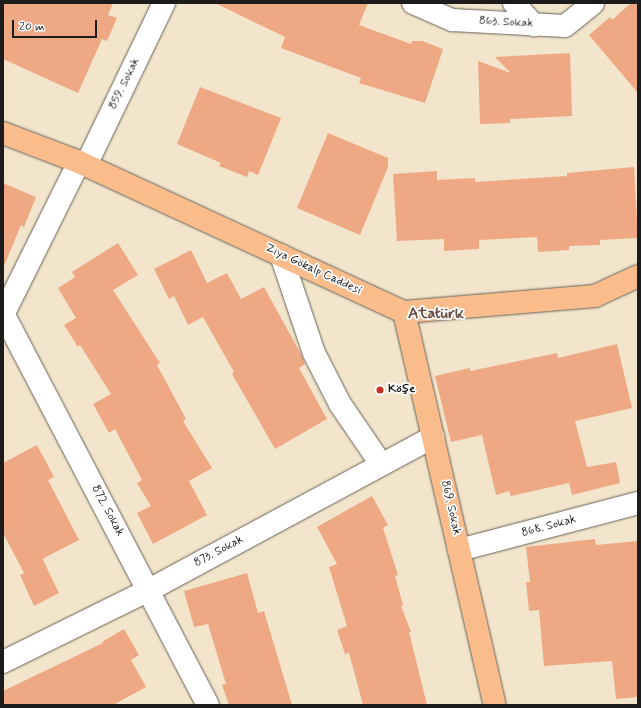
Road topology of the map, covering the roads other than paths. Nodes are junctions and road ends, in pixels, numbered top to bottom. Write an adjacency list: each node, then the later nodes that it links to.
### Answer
1 (164, 3): 7 (street, 859. Sokak)
2 (414, 3): 5 (street, 863. Sokak)
3 (514, 3): 5 (street)
4 (593, 3): 5 (street, 863. Sokak)
5 (534, 25)
6 (3, 134): 7 (main road, Ziya Gökalp Caddesi)
7 (82, 164): 8 (main road, Ziya Gökalp Caddesi); 11 (street, 859. Sokak)
8 (281, 255): 10 (main road, Ziya Gökalp Caddesi); 13 (street)
9 (638, 276): 10 (main road, Ziya Gökalp Caddesi)
10 (404, 312): 12 (main road, 869. Sokak)
11 (4, 315): 16 (street, 872. Sokak)
12 (433, 437): 13 (street, 873. Sokak); 15 (main road, 869. Sokak)
13 (381, 464): 16 (street, 873. Sokak)
14 (638, 503): 15 (street, 868. Sokak)
15 (460, 550): 19 (main road, 869. Sokak)
16 (149, 590): 17 (street, 873. Sokak); 18 (street, 872. Sokak)
17 (3, 662)
18 (208, 705)
19 (495, 705)

